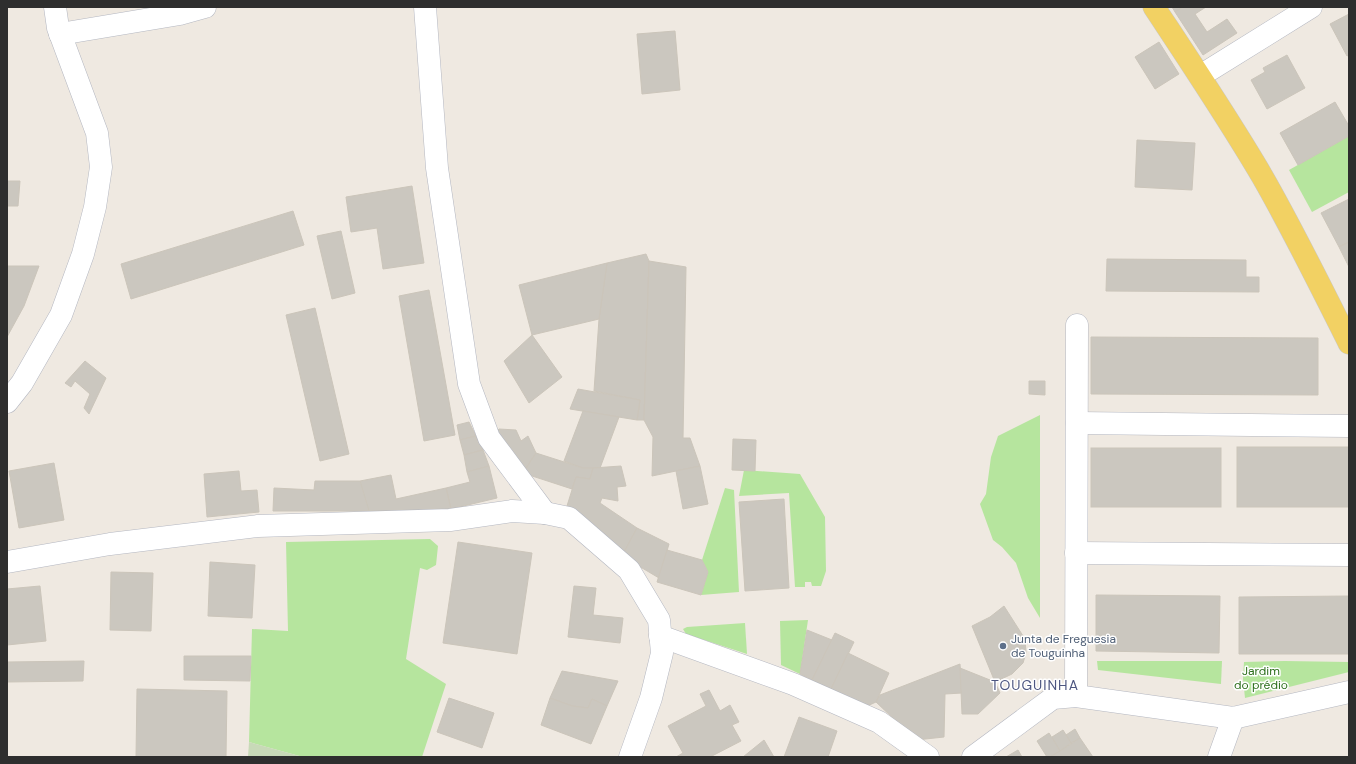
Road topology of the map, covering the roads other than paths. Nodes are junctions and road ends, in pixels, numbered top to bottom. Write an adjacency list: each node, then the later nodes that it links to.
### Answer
1 (55, 7): 6 (street)
2 (205, 7): 6 (street)
3 (425, 7): 13 (street)
4 (1154, 7): 7 (main road)
5 (1311, 7): 7 (street)
6 (60, 34): 10 (street)
7 (1200, 76): 9 (main road)
8 (1078, 325): 11 (street)
9 (1349, 343)
10 (7, 402)
11 (1077, 423): 12 (street); 14 (street)
12 (1349, 426)
13 (545, 513): 16 (street); 17 (street)
14 (1076, 553): 15 (street); 19 (street)
15 (1349, 555)
16 (7, 562)
17 (660, 636): 21 (street); 22 (street)
18 (1349, 692): 20 (street)
19 (1076, 696): 20 (street); 23 (street)
20 (1233, 718): 24 (street)
21 (630, 757)
22 (928, 757)
23 (973, 757)
24 (1219, 757)

